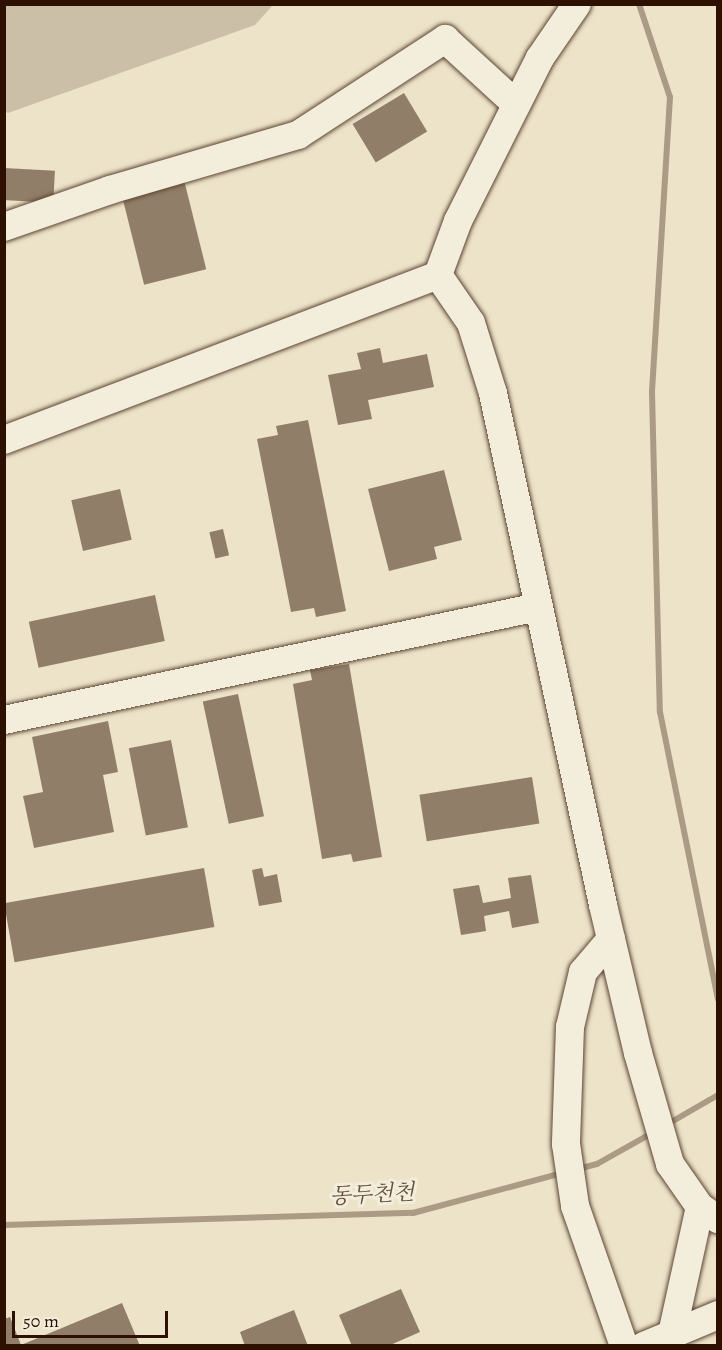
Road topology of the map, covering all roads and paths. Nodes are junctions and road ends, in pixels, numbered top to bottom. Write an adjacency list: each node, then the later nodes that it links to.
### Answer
1 (577, 4): 2 (lane)
2 (516, 104): 3 (lane); 4 (lane)
3 (4, 227)
4 (438, 275): 5 (lane); 6 (lane)
5 (4, 440)
6 (538, 607): 7 (lane); 8 (lane)
7 (4, 720)
8 (611, 939): 9 (lane); 12 (lane)
9 (709, 1213): 11 (lane)
10 (717, 1315): 11 (lane)
11 (672, 1334): 13 (lane)
12 (624, 1346)
13 (644, 1346)

